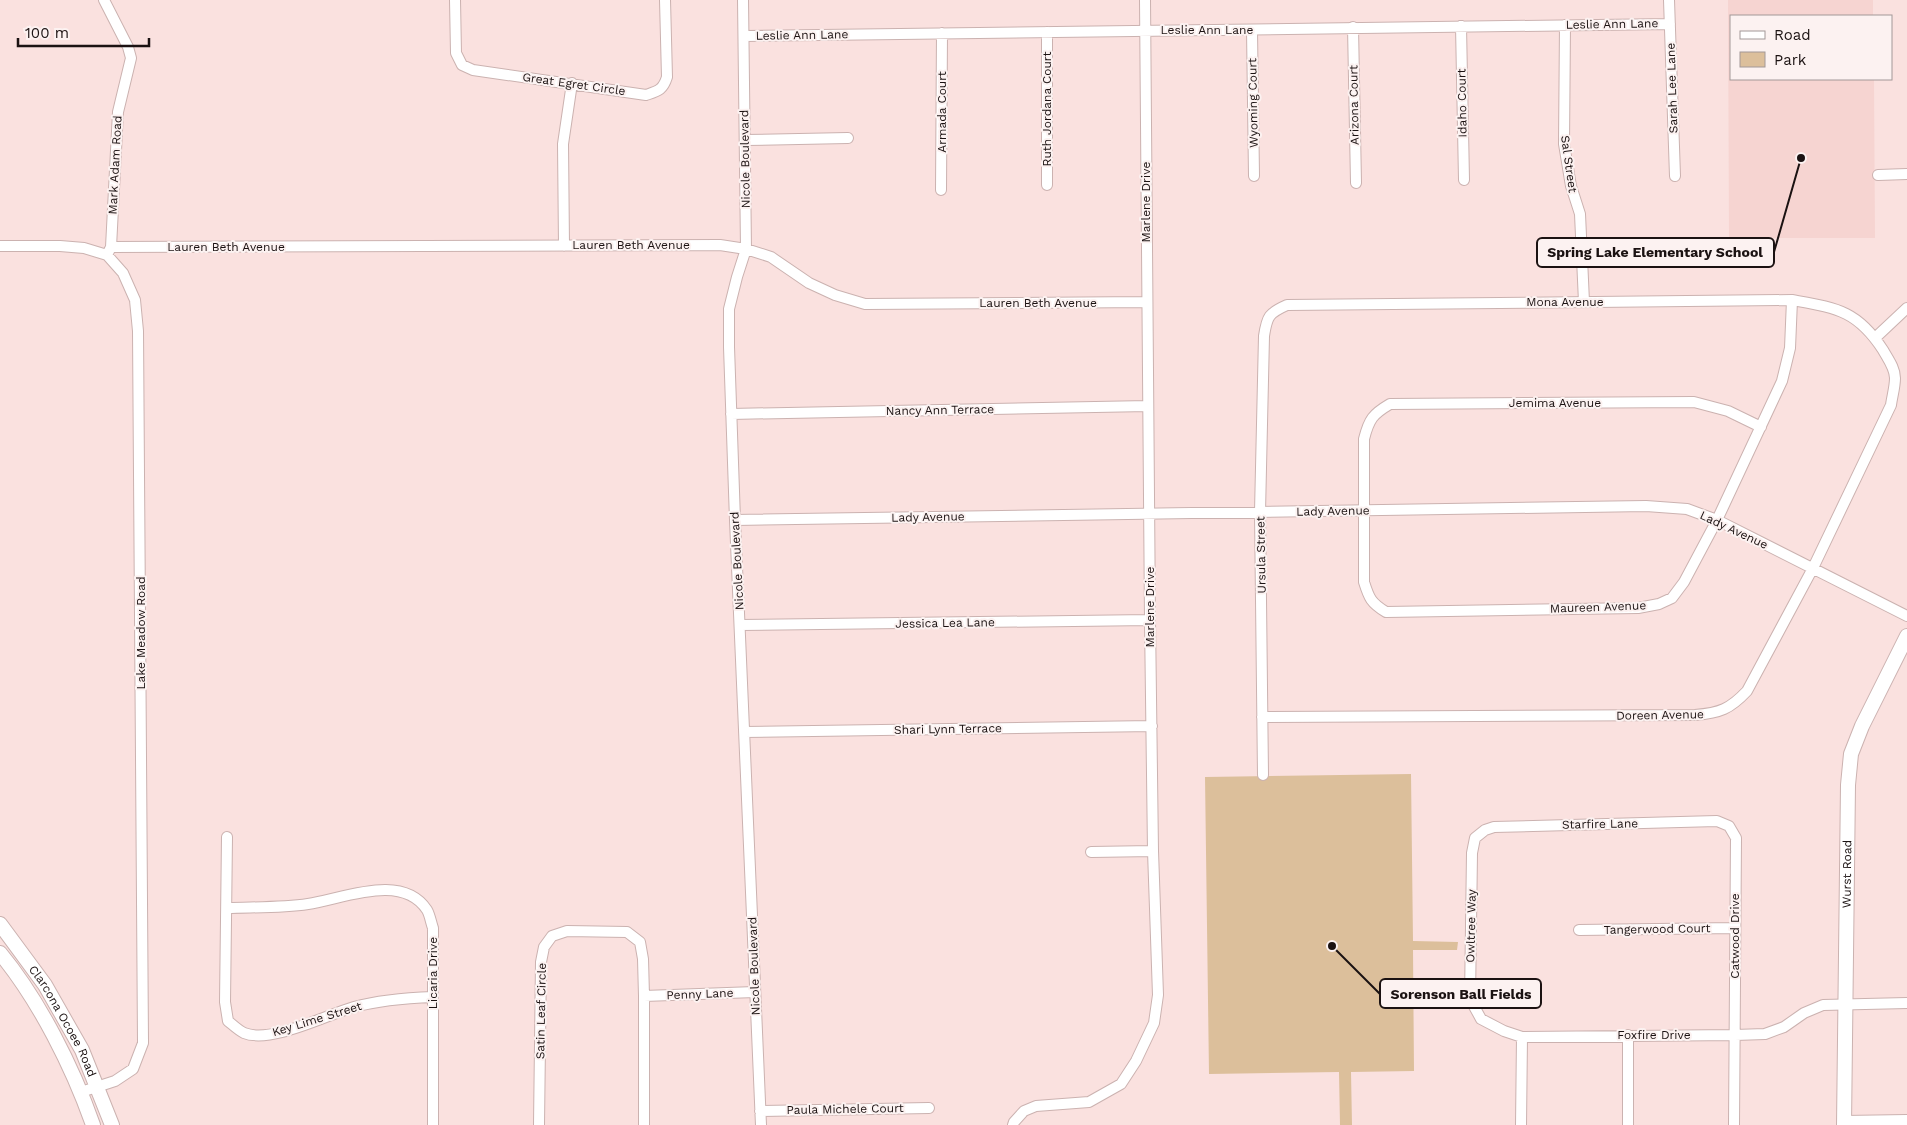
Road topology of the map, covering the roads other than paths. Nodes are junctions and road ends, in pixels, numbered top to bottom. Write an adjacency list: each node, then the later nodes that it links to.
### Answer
1 (104, 0): 30 (street, Mark Adam Road)
2 (455, 0): 16 (street, Great Egret Circle)
3 (665, 0): 16 (street, Great Egret Circle)
4 (744, 0): 15 (street, Nicole Boulevard)
5 (1145, 0): 12 (street, Marlene Drive)
6 (1669, 0): 7 (street, Sarah Lee Lane)
7 (1670, 24): 8 (street, Leslie Ann Lane); 22 (street, Sarah Lee Lane)
8 (1565, 25): 9 (street, Leslie Ann Lane); 33 (street, Sal Street)
9 (1461, 26): 10 (street, Leslie Ann Lane); 23 (street, Idaho Court)
10 (1353, 27): 11 (street, Leslie Ann Lane); 24 (street, Arizona Court)
11 (1252, 30): 12 (street, Leslie Ann Lane); 21 (street, Wyoming Court)
12 (1145, 31): 13 (street, Leslie Ann Lane); 32 (street, Marlene Drive)
13 (1047, 32): 14 (street, Leslie Ann Lane); 25 (street, Ruth Jordana Court)
14 (942, 33): 15 (street, Leslie Ann Lane); 26 (street, Armada Court)
15 (744, 36): 18 (street, Nicole Boulevard)
16 (572, 83): 28 (street)
17 (848, 138): 18 (street)
18 (745, 140): 29 (street, Nicole Boulevard)
19 (1907, 174): 20 (street)
20 (1878, 175)
21 (1254, 176)
22 (1675, 176)
23 (1464, 180)
24 (1356, 183)
25 (1047, 185)
26 (941, 190)
27 (0, 246): 30 (street)
28 (564, 246): 29 (street, Lauren Beth Avenue); 30 (street, Lauren Beth Avenue)
29 (746, 249): 32 (street, Lauren Beth Avenue); 38 (street, Nicole Boulevard)
30 (109, 251): 73 (street, Lake Meadow Road)
31 (1792, 300): 33 (street, Mona Avenue); 36 (street, Mona Avenue); 39 (street, Maureen Avenue)
32 (1147, 302): 37 (street, Marlene Drive)
33 (1584, 302): 35 (street, Mona Avenue)
34 (1907, 308): 36 (street)
35 (1264, 336): 41 (street, Ursula Street)
36 (1875, 338): 45 (street, Doreen Avenue)
37 (1148, 406): 38 (street, Nancy Ann Terrace); 42 (street, Marlene Drive)
38 (732, 414): 43 (street, Nicole Boulevard)
39 (1761, 427): 40 (street, Jemima Avenue); 44 (street, Maureen Avenue)
40 (1364, 510): 41 (street, Lady Avenue); 44 (street, Lady Avenue); 44 (street, Maureen Avenue)
41 (1260, 512): 42 (street, Lady Avenue); 50 (street, Ursula Street)
42 (1150, 513): 43 (street, Lady Avenue); 47 (street, Marlene Drive)
43 (735, 520): 48 (street, Nicole Boulevard)
44 (1717, 520): 45 (street, Lady Avenue)
45 (1813, 568): 46 (street, Lady Avenue); 50 (street, Doreen Avenue)
46 (1907, 616)
47 (1150, 620): 48 (street, Jessica Lea Lane); 51 (street, Marlene Drive)
48 (740, 625): 52 (street, Nicole Boulevard)
49 (1907, 636): 69 (street, Wurst Road)
50 (1262, 717): 53 (street, Ursula Street)
51 (1152, 726): 52 (street, Shari Lynn Terrace); 56 (street, Marlene Drive)
52 (744, 732): 64 (street, Nicole Boulevard)
53 (1263, 775)
54 (227, 837): 59 (street, Key Lime Street)
55 (1736, 838): 58 (street, Starfire Lane); 61 (street, Catwood Drive)
56 (1153, 850): 57 (street); 85 (street, Marlene Drive)
57 (1091, 852)
58 (1472, 853): 67 (street, Owltree Way)
59 (227, 908): 66 (street, Licaria Drive); 66 (street, Key Lime Street)
60 (0, 924): 73 (street, Clarcona Ocoee Road)
61 (1735, 928): 62 (street, Tangerwood Court); 71 (street, Catwood Drive)
62 (1579, 930)
63 (1, 955): 74 (street, Clarcona Ocoee Road)
64 (755, 992): 65 (street, Penny Lane); 76 (street, Nicole Boulevard)
65 (644, 996): 82 (street, Satin Leaf Circle); 83 (street, Satin Leaf Circle)
66 (433, 997): 81 (street, Licaria Drive)
67 (1470, 999): 72 (street, Foxfire Drive)
68 (1907, 1003): 69 (street, Foxfire Drive)
69 (1846, 1005): 71 (street, Foxfire Drive); 78 (street, Wurst Road)
70 (1628, 1035): 71 (street, Foxfire Drive); 72 (street, Foxfire Drive); 87 (street)
71 (1735, 1035): 88 (street, Catwood Drive)
72 (1522, 1037): 86 (street)
73 (98, 1087): 74 (street, Lake Meadow Road); 80 (street, Clarcona Ocoee Road)
74 (81, 1092): 79 (street, Clarcona Ocoee Road)
75 (929, 1108): 76 (street, Paula Michele Court)
76 (760, 1111): 84 (street, Nicole Boulevard)
77 (1907, 1120): 78 (street)
78 (1844, 1123)
79 (93, 1125)
80 (112, 1125)
81 (433, 1125)
82 (539, 1125)
83 (644, 1125)
84 (761, 1125)
85 (1013, 1125)
86 (1522, 1125)
87 (1628, 1125)
88 (1734, 1125)

